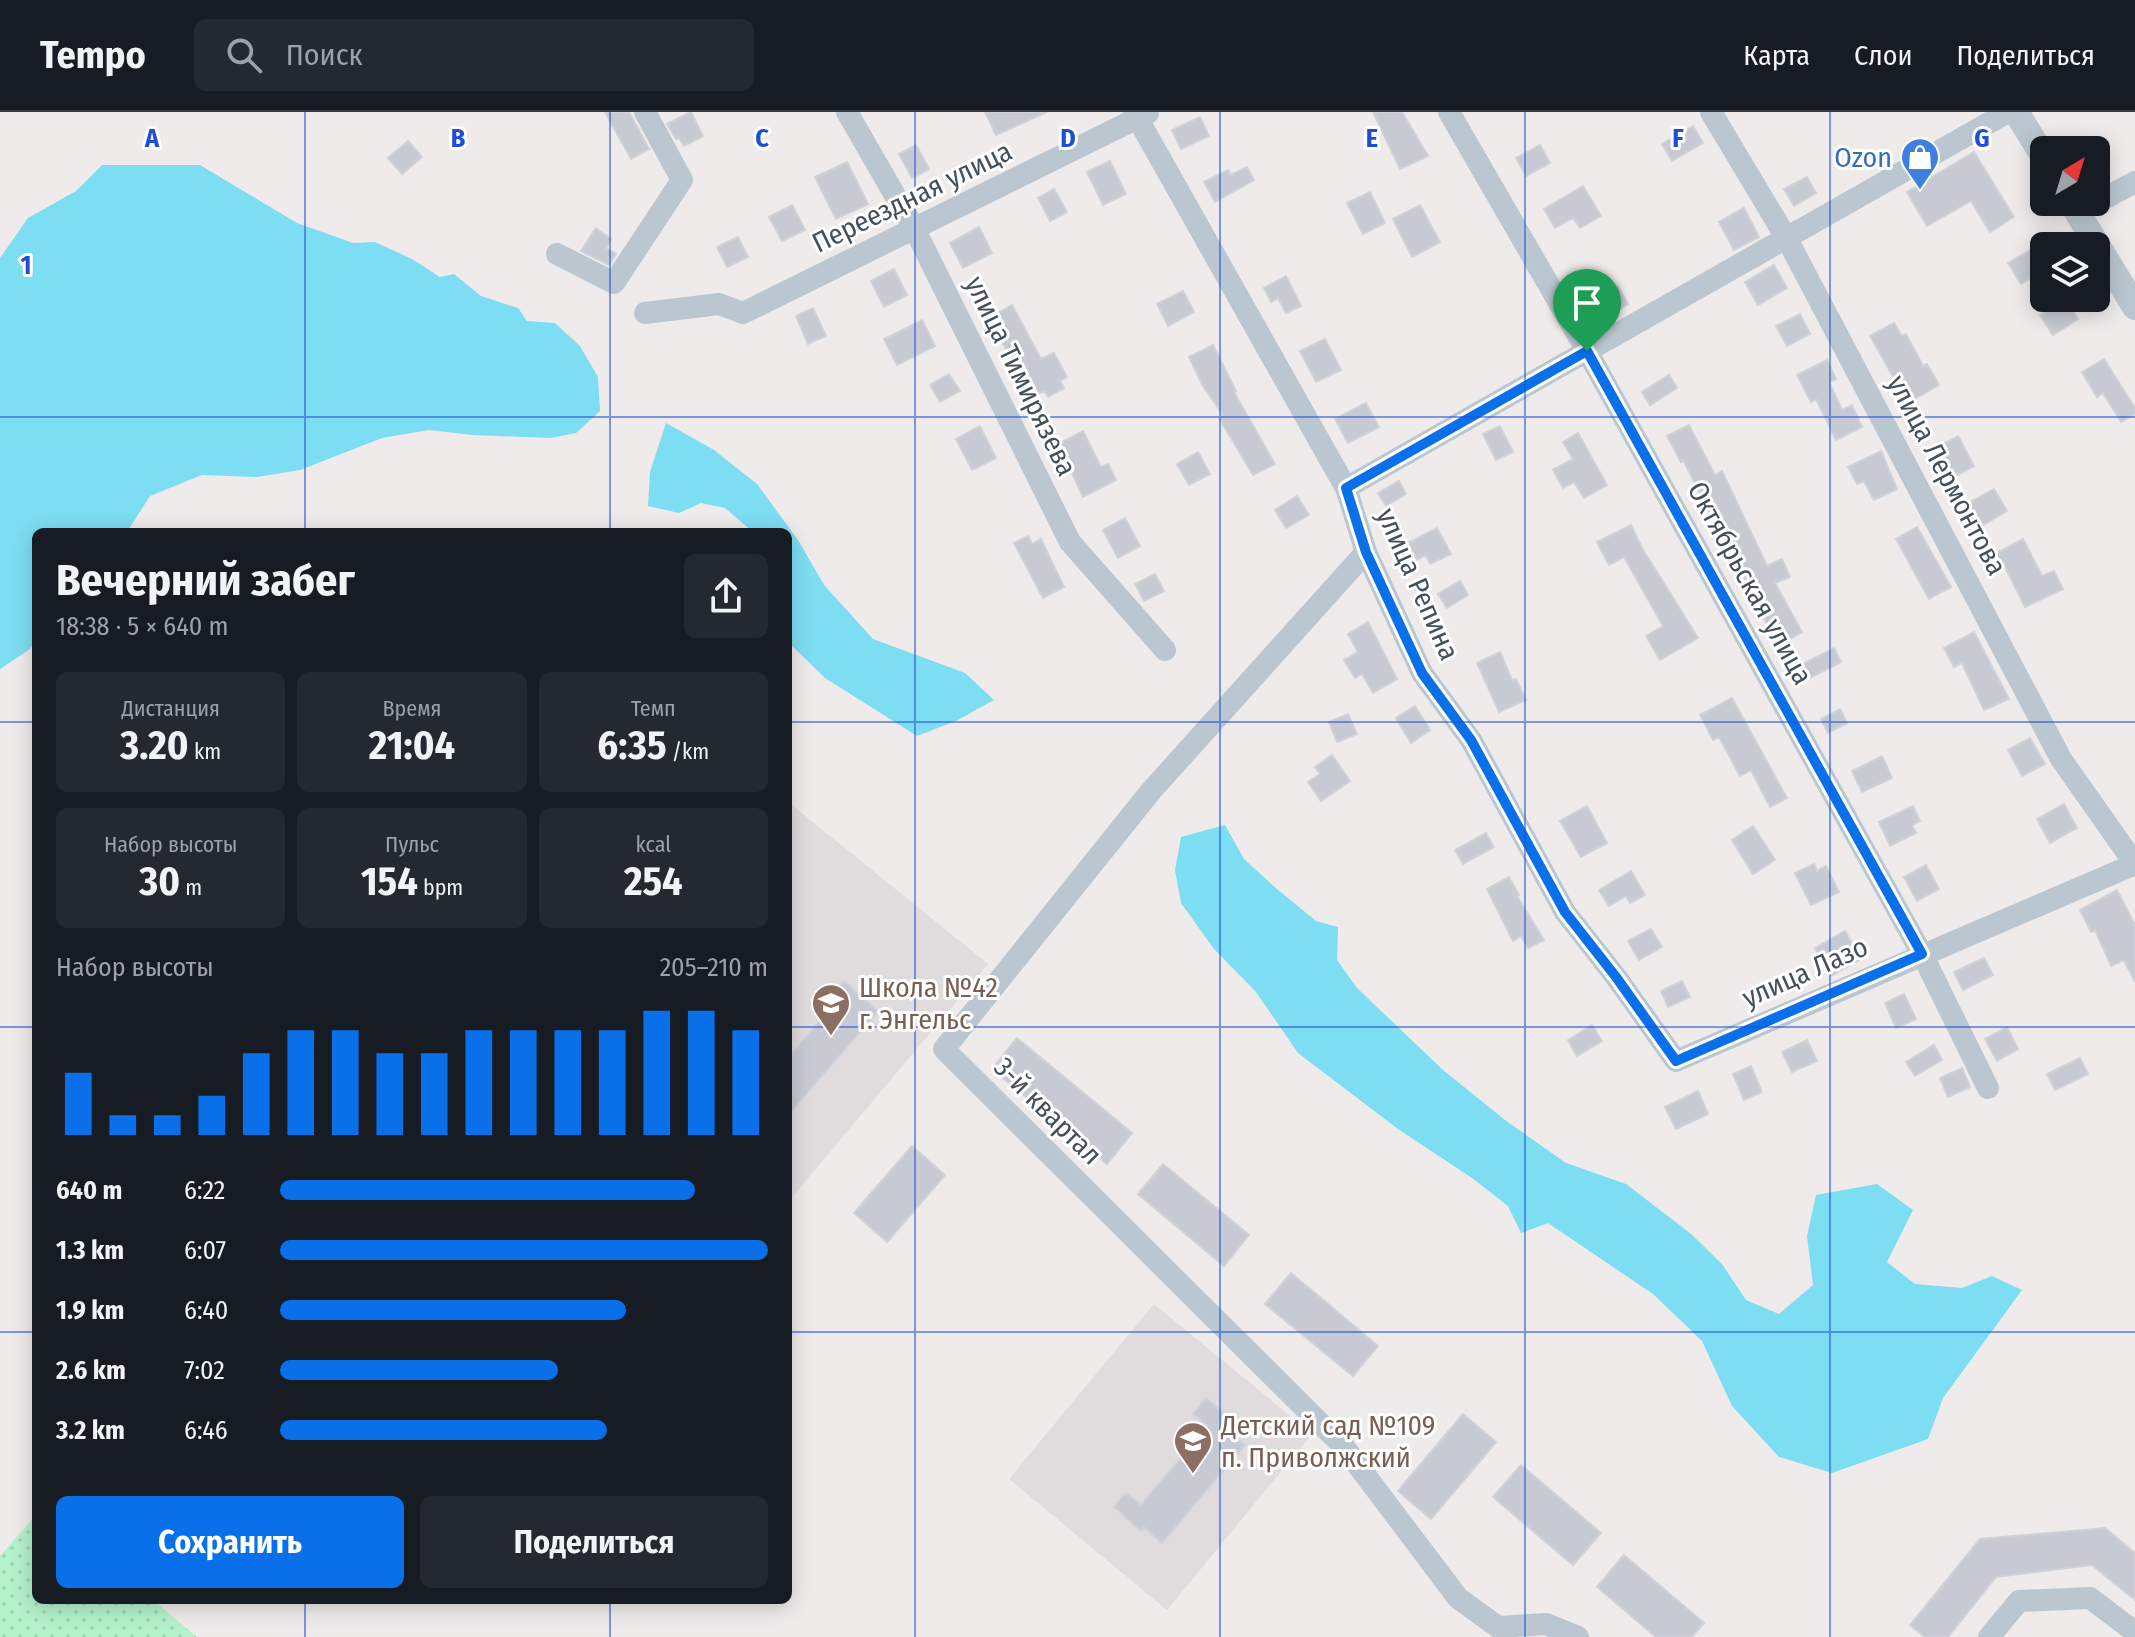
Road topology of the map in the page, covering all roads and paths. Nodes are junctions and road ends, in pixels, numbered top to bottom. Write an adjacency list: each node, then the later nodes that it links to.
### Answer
1 (645, 112): 14 (street)
2 (847, 112): 12 (street, улица Тимирязева)
3 (1449, 112): 17 (street, Октябрьская улица)
4 (1711, 112): 13 (street, улица Лермонтова)
5 (2008, 112): 13 (street)
6 (2016, 112): 8 (street)
7 (1140, 114): 12 (street, Переездная улица); 18 (street, улица Репина)
8 (2031, 136)
9 (2135, 182): 10 (street)
10 (2110, 193)
11 (2080, 216): 15 (street)
12 (915, 230): 16 (street, Переездная улица); 20 (street, улица Тимирязева)
13 (1787, 239): 17 (street); 21 (street, улица Лермонтова)
14 (557, 254)
15 (2135, 307)
16 (645, 313)
17 (1587, 351): 18 (street); 22 (street, Октябрьская улица)
18 (1346, 488): 19 (street, улица Репина)
19 (1366, 552): 23 (street, улица Репина); 26 (street, 3-й квартал)
20 (1165, 650)
21 (2135, 864): 22 (street, улица Лазо)
22 (1922, 954): 23 (street, улица Лазо); 24 (street, Октябрьская улица)
23 (1676, 1061)
24 (1988, 1088)
25 (2135, 1632): 27 (street)
26 (1578, 1637)
27 (1989, 1637)

